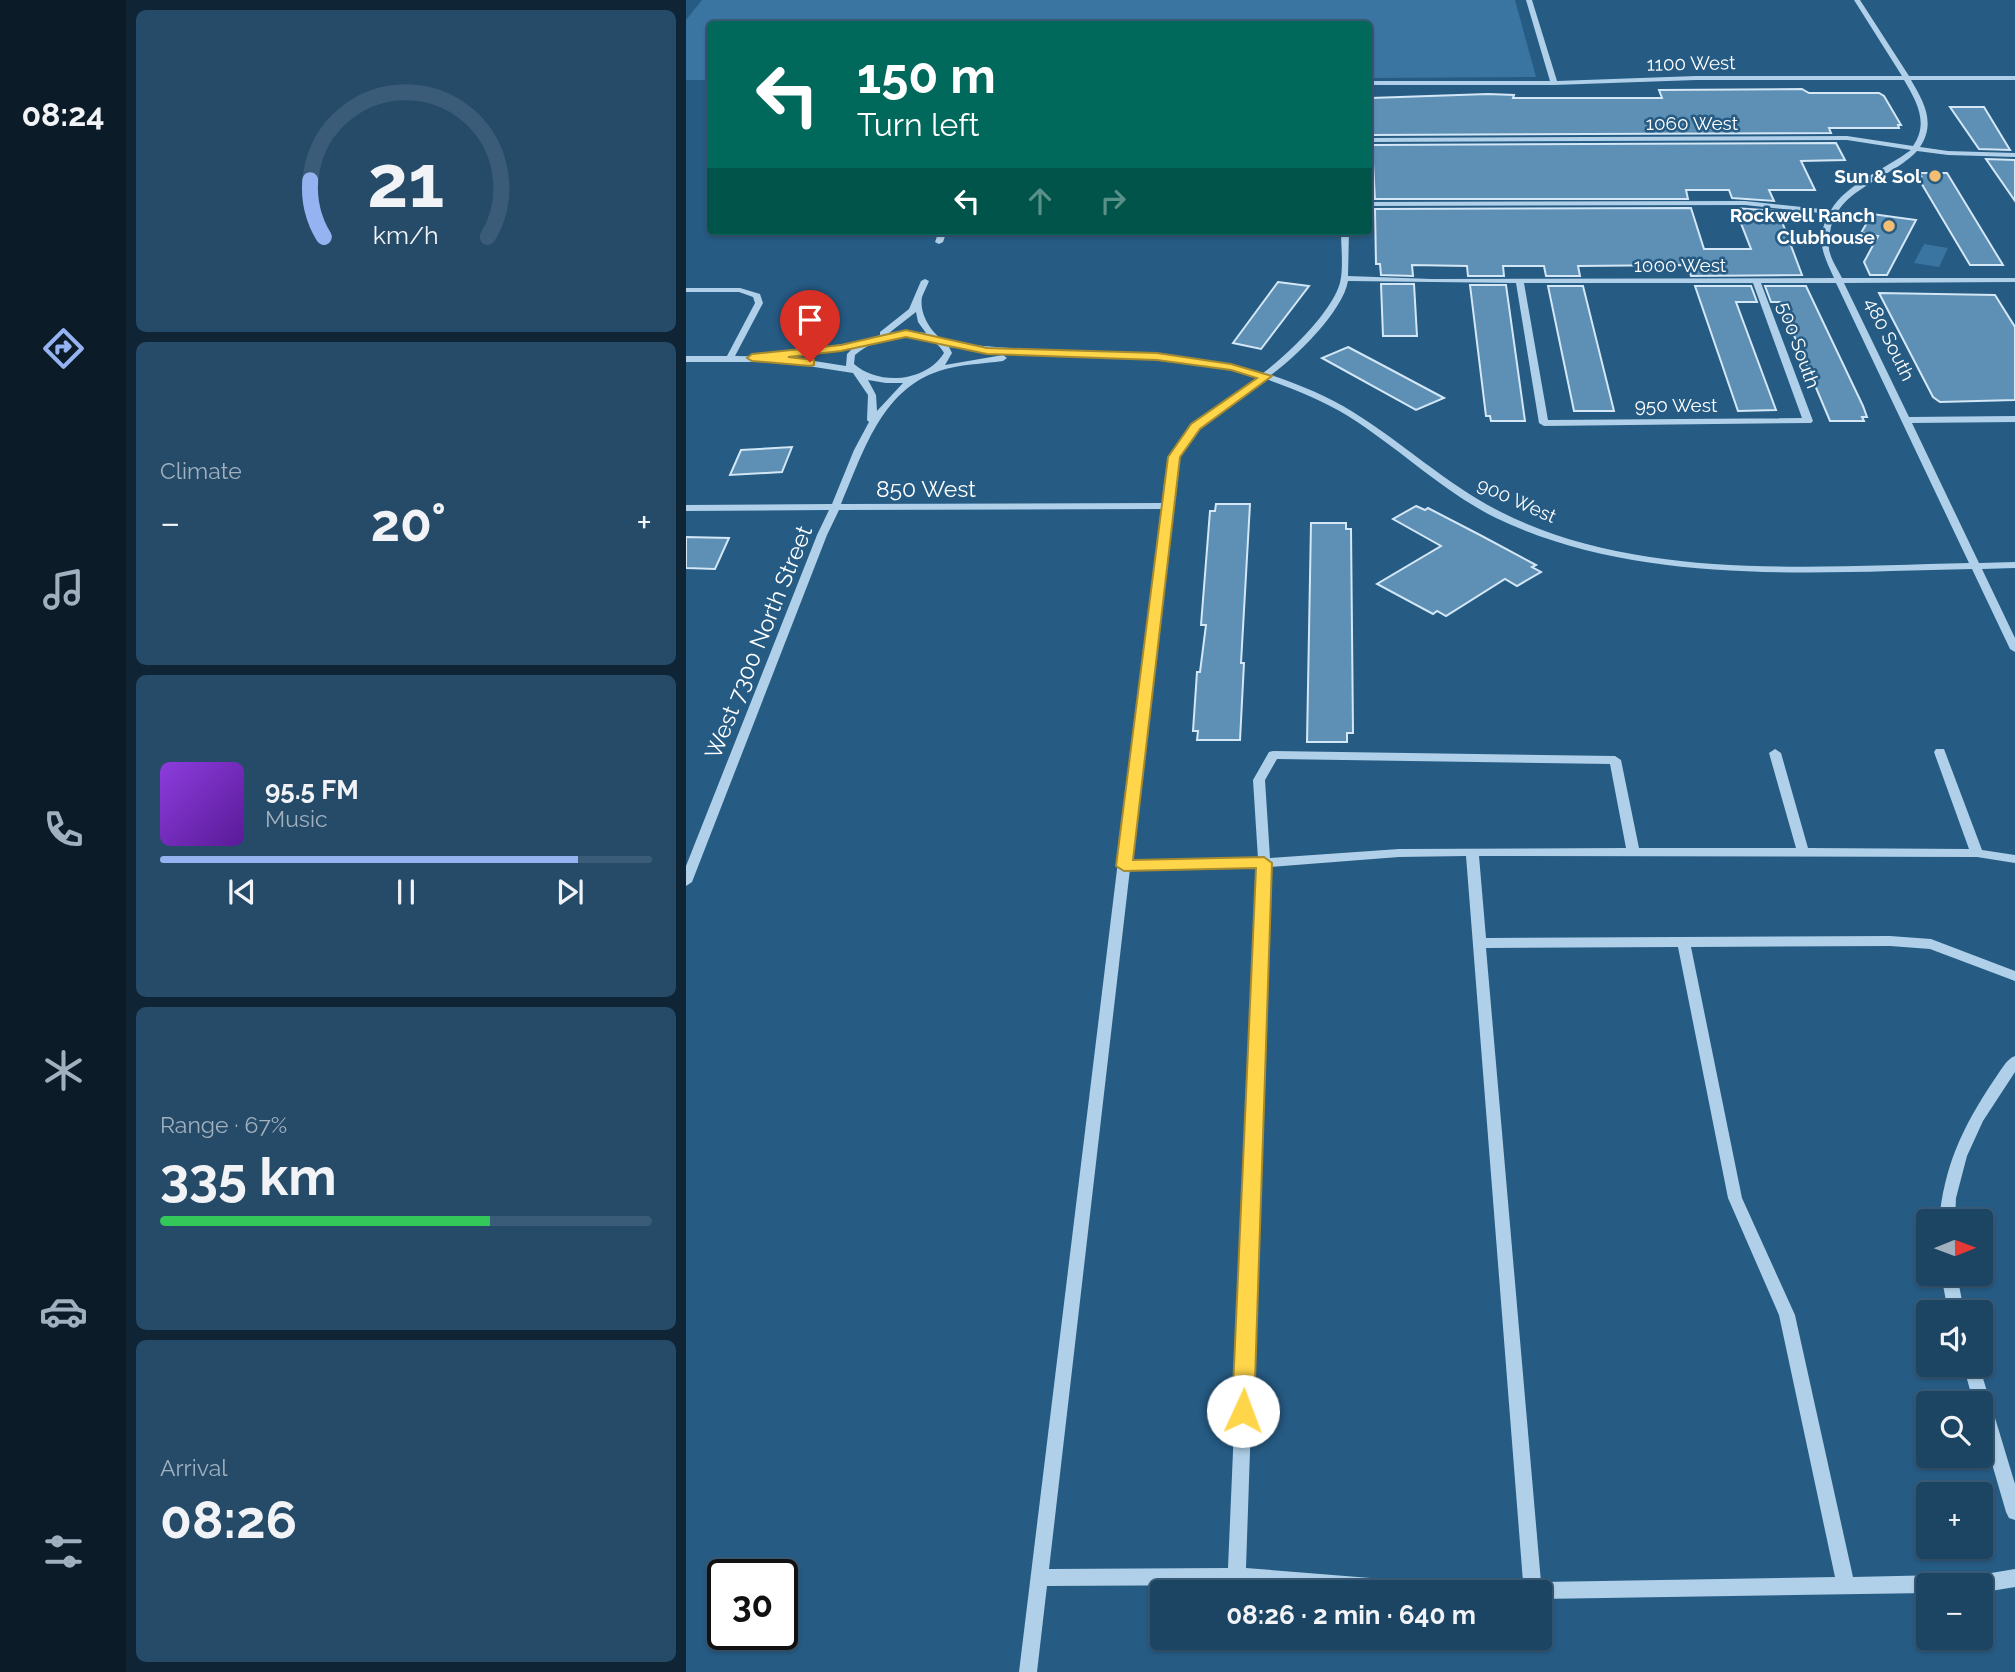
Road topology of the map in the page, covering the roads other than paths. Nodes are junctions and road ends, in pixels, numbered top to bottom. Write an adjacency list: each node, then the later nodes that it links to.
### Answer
1 (1529, 0): 6 (street)
2 (1857, 0): 3 (street)
3 (1904, 77): 4 (street, 1100 West); 6 (street, 1100 West); 8 (street)
4 (2015, 78)
5 (1372, 83): 6 (street, 1100 West)
6 (1553, 83)
7 (1372, 140): 8 (street, 1060 West)
8 (1916, 147): 9 (street, 1060 West); 11 (street)
9 (2015, 155)
10 (1372, 204): 11 (street)
11 (1830, 212): 20 (street, 480 South)
12 (942, 235): 14 (street)
13 (1345, 235): 15 (street)
14 (939, 242)
15 (1345, 278): 18 (street, 1000 West); 31 (street)
16 (2015, 280): 20 (street, 1000 West)
17 (925, 281): 22 (street)
18 (1520, 281): 19 (street, 1000 West); 36 (street, 950 West)
19 (1756, 281): 20 (street, 1000 West); 36 (street, 500 South)
20 (1839, 281): 35 (street, 480 South)
21 (686, 290): 26 (street)
22 (918, 303): 23 (street); 24 (street)
23 (939, 341): 24 (street, 900 West); 25 (street, 900 West); 29 (street)
24 (868, 342): 27 (street); 30 (street)
25 (1039, 355): 29 (street, 900 West); 31 (street, 900 West)
26 (730, 358): 27 (street); 28 (street)
27 (752, 358): 30 (street)
28 (686, 359)
29 (934, 369): 32 (street)
30 (857, 372): 32 (street); 34 (street)
31 (1266, 376): 37 (street); 40 (street, 900 West)
32 (915, 377): 34 (street, West 7300 North Street)
33 (2015, 419): 35 (street)
34 (872, 420): 39 (street, West 7300 North Street)
35 (1907, 420): 40 (street, 480 South)
36 (1808, 421)
37 (1167, 506): 39 (street, 850 West); 52 (street)
38 (686, 508): 39 (street, 850 West)
39 (837, 508): 51 (street, West 7300 North Street)
40 (1975, 565): 41 (street, 900 West); 42 (street, 480 South)
41 (2015, 565)
42 (2015, 649)
43 (1775, 752): 46 (street)
44 (1940, 752): 48 (street)
45 (1633, 850): 46 (street); 47 (street); 50 (street)
46 (1803, 851): 48 (street)
47 (1472, 852): 50 (street); 55 (street)
48 (1977, 853): 49 (street)
49 (2015, 859)
50 (1264, 863): 52 (street); 61 (street)
51 (689, 864): 53 (street, West 7300 North Street)
52 (1124, 866): 62 (street)
53 (686, 882)
54 (1684, 942): 55 (street); 56 (street); 66 (street)
55 (1479, 943): 65 (street)
56 (2015, 976)
57 (2015, 1061): 58 (street)
58 (1947, 1209)
59 (1975, 1377): 60 (street)
60 (2015, 1512)
61 (1237, 1576): 62 (street); 64 (street)
62 (1038, 1578): 68 (street)
63 (2015, 1578): 66 (street)
64 (1286, 1580)
65 (1532, 1580)
66 (1846, 1586): 67 (street)
67 (1552, 1590)
68 (1028, 1672)

